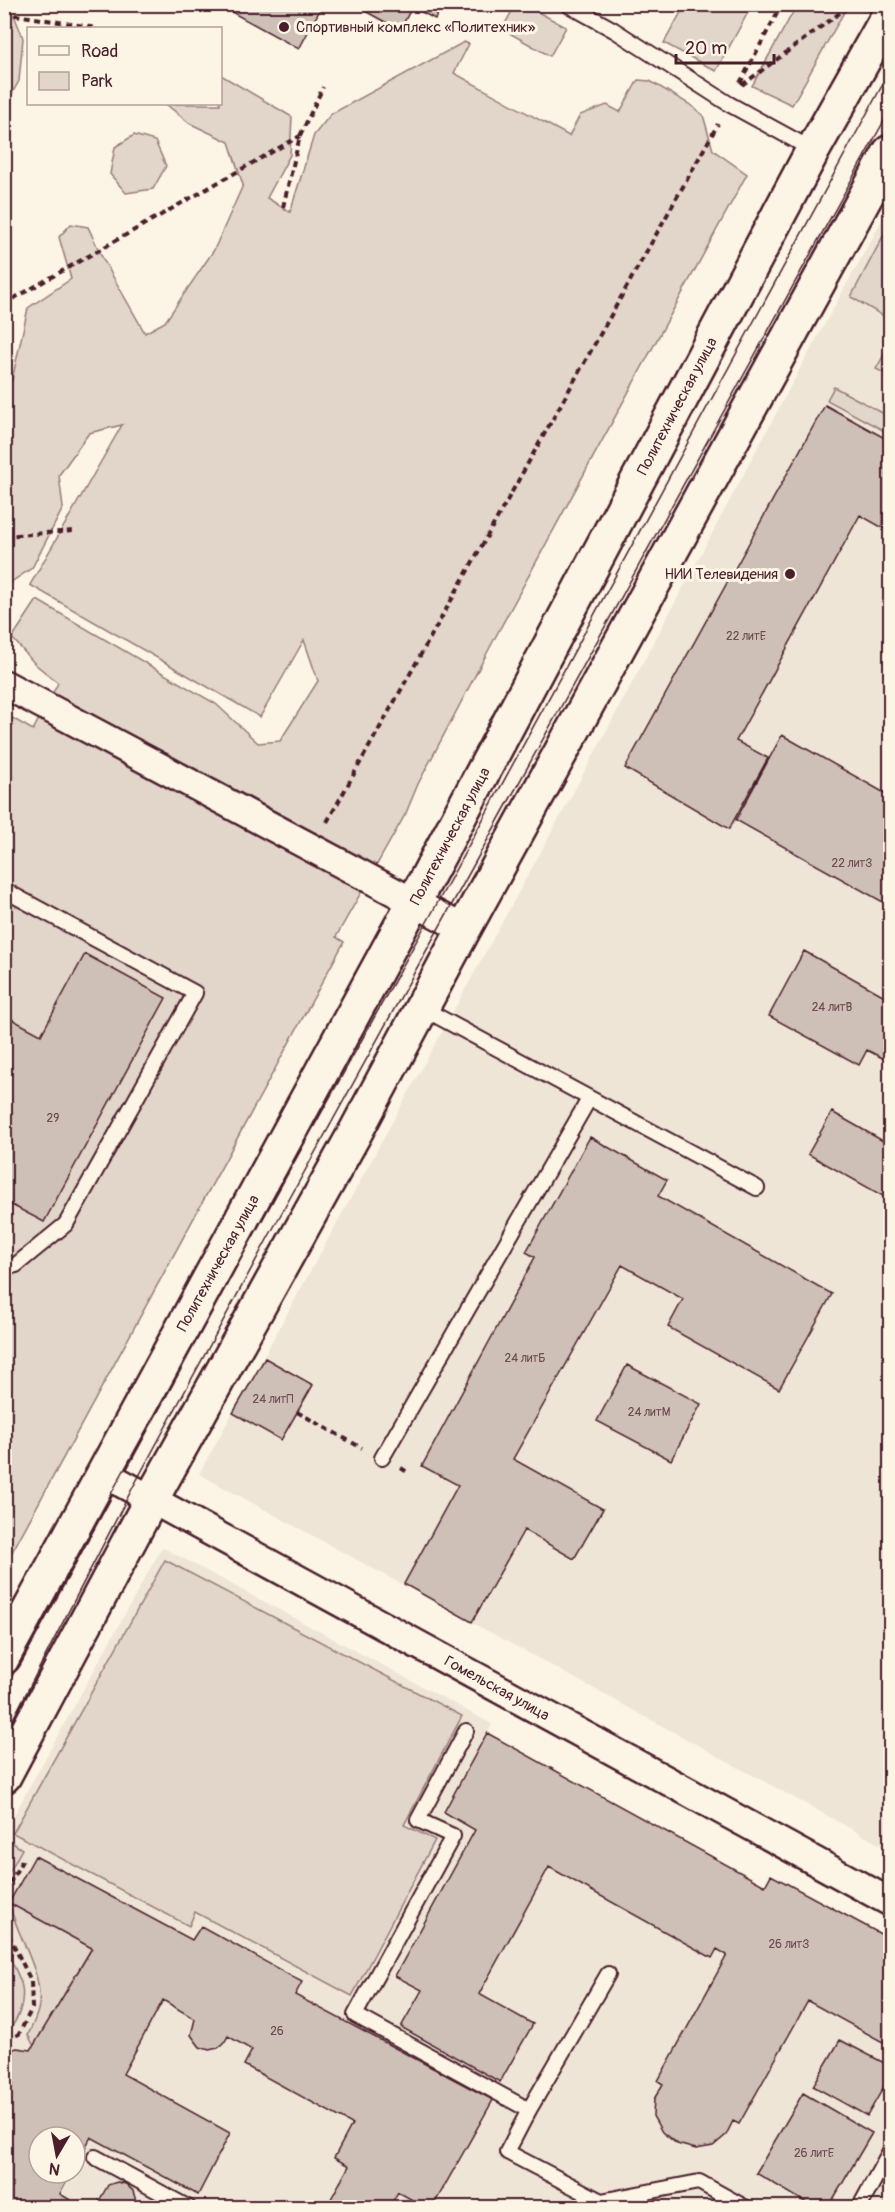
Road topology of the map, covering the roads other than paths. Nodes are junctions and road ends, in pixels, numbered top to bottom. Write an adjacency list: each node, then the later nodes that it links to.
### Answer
1 (567, 4): 3 (lane)
2 (891, 13): 3 (main road, Политехническая улица)
3 (813, 150): 7 (main road, Политехническая улица)
4 (891, 152): 8 (main road)
5 (4, 684): 7 (street)
6 (4, 890): 12 (lane)
7 (414, 902): 8 (street); 14 (main road, Политехническая улица)
8 (464, 929): 9 (main road)
9 (422, 1008): 10 (lane); 15 (main road)
10 (589, 1099): 11 (lane); 13 (lane)
11 (757, 1188)
12 (4, 1269)
13 (382, 1458)
14 (103, 1473): 15 (street, Гомельская улица); 16 (main road, Политехническая улица)
15 (151, 1500): 18 (main road); 19 (street, Гомельская улица)
16 (4, 1657)
17 (466, 1731): 21 (lane)
18 (4, 1776)
19 (891, 1902)
20 (608, 1974): 21 (lane)
21 (529, 2110): 25 (lane)
22 (891, 2151): 26 (lane)
23 (95, 2157): 24 (lane)
24 (189, 2208)
25 (746, 2208)
26 (859, 2208)

